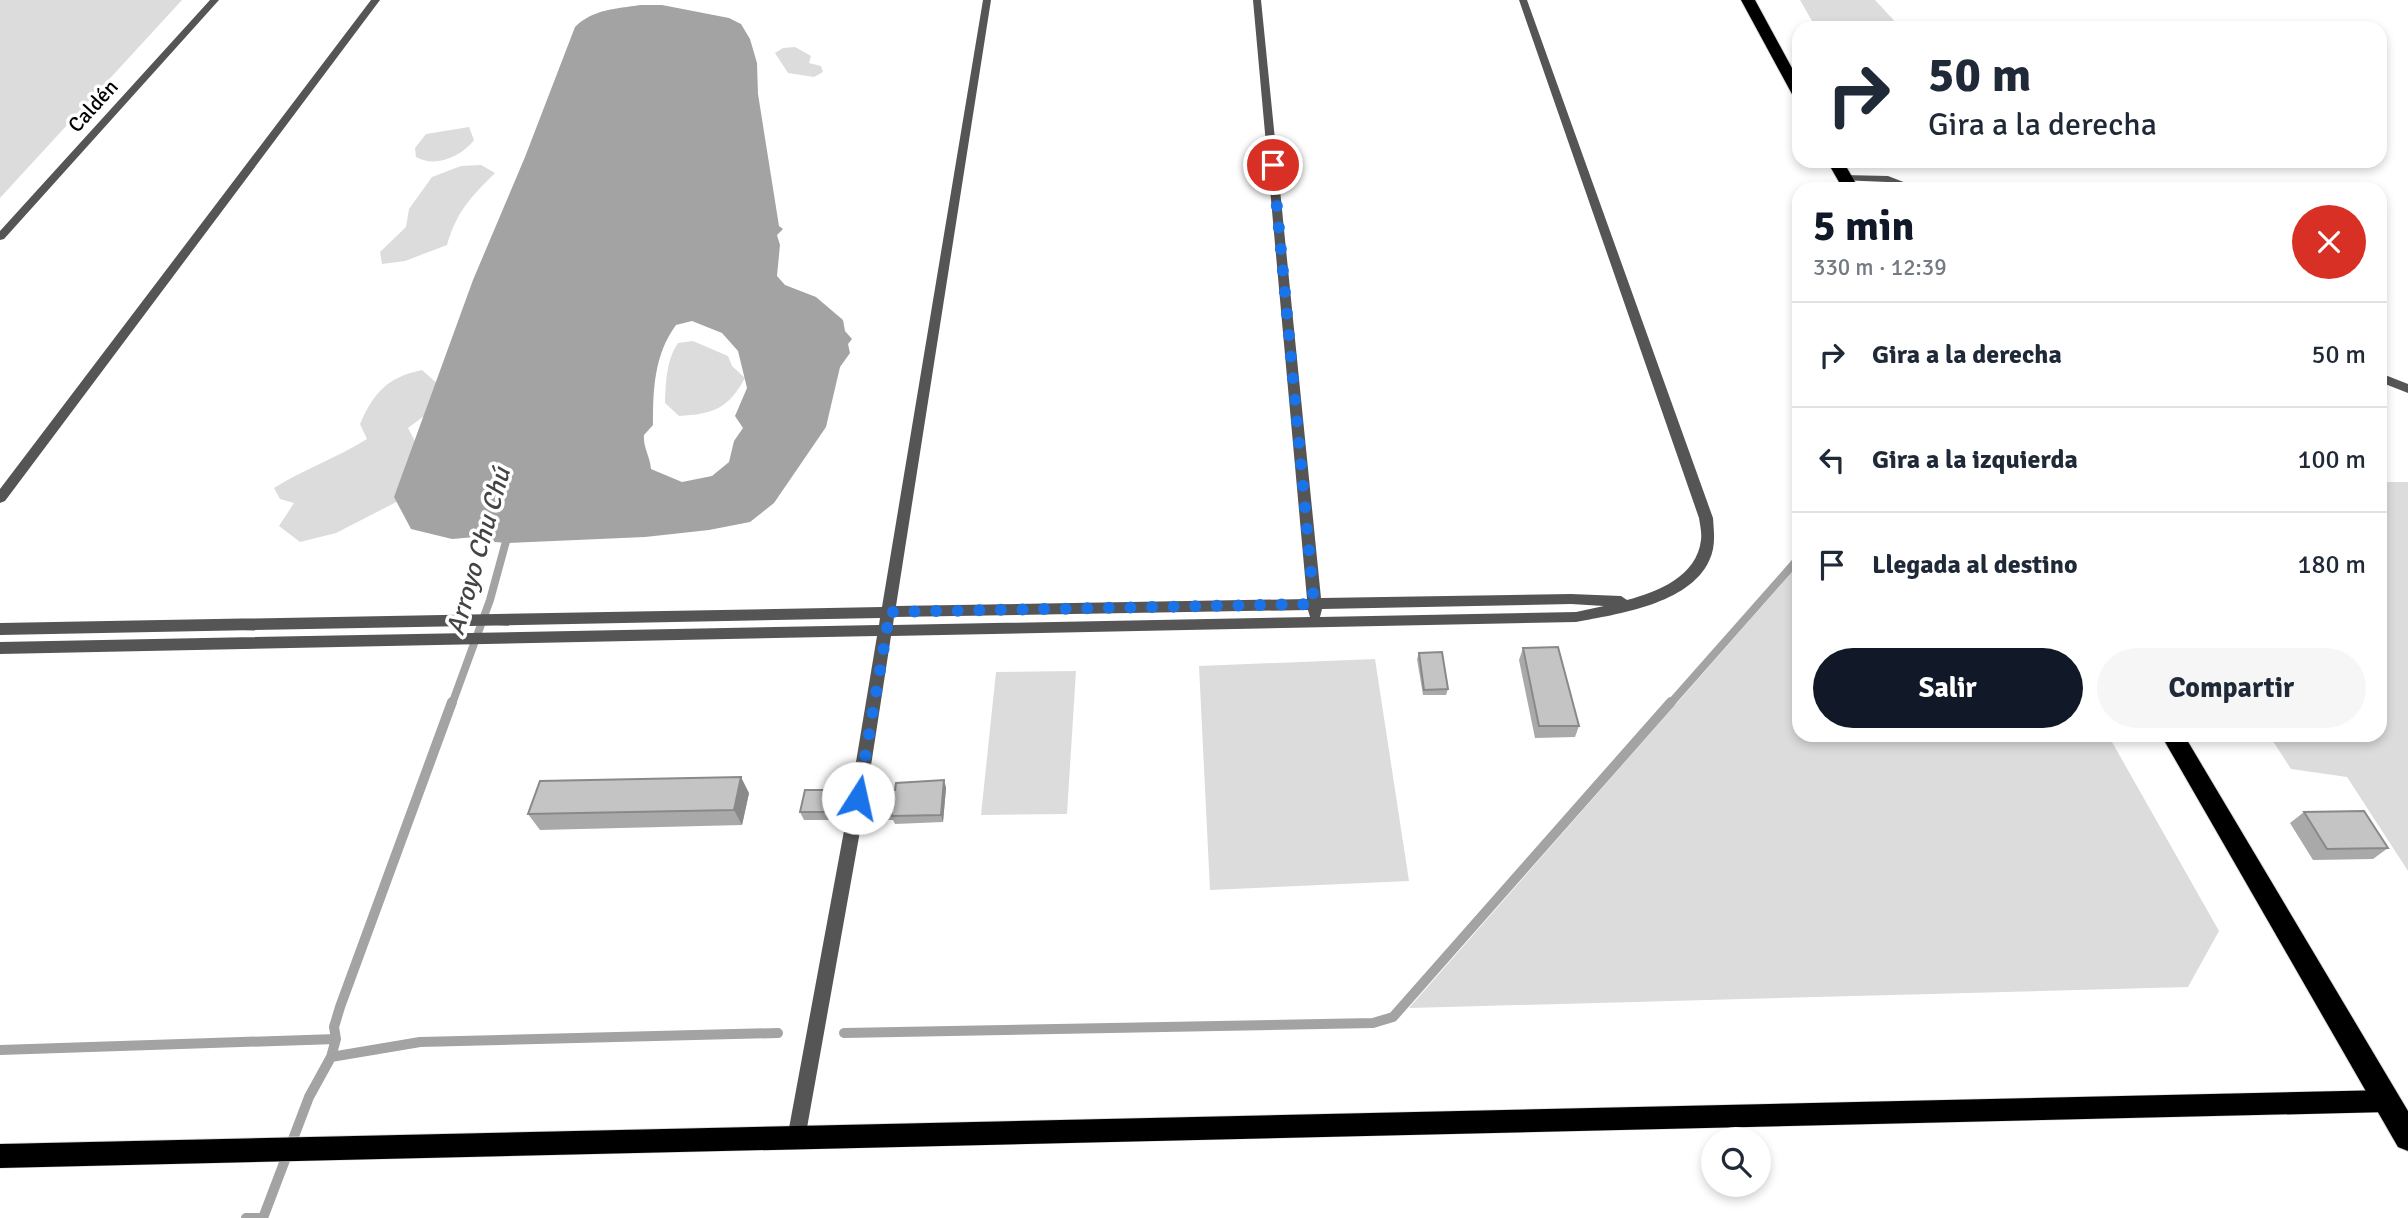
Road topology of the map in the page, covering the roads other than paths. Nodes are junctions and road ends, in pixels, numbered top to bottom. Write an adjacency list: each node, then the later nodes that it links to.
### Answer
1 (215, 0): 10 (street, Caldén)
2 (376, 0): 13 (street)
3 (987, 0): 16 (street)
4 (1257, 0): 15 (street)
5 (1523, 0): 14 (street)
6 (1748, 0): 7 (highway)
7 (1792, 81)
8 (1861, 182): 9 (street)
9 (1894, 182)
10 (0, 237)
11 (2387, 380): 12 (street)
12 (2408, 388)
13 (0, 498)
14 (1643, 602): 15 (street); 17 (street)
15 (1314, 604): 16 (street); 17 (street)
16 (887, 612): 18 (street); 19 (street)
17 (1316, 621): 19 (street)
18 (0, 629)
19 (887, 629): 20 (street); 22 (street)
20 (0, 648)
21 (2176, 742): 24 (highway)
22 (858, 798)
23 (854, 820): 26 (street)
24 (2388, 1101): 25 (highway); 26 (main road)
25 (2408, 1137)
26 (796, 1139): 27 (main road)
27 (0, 1156)

